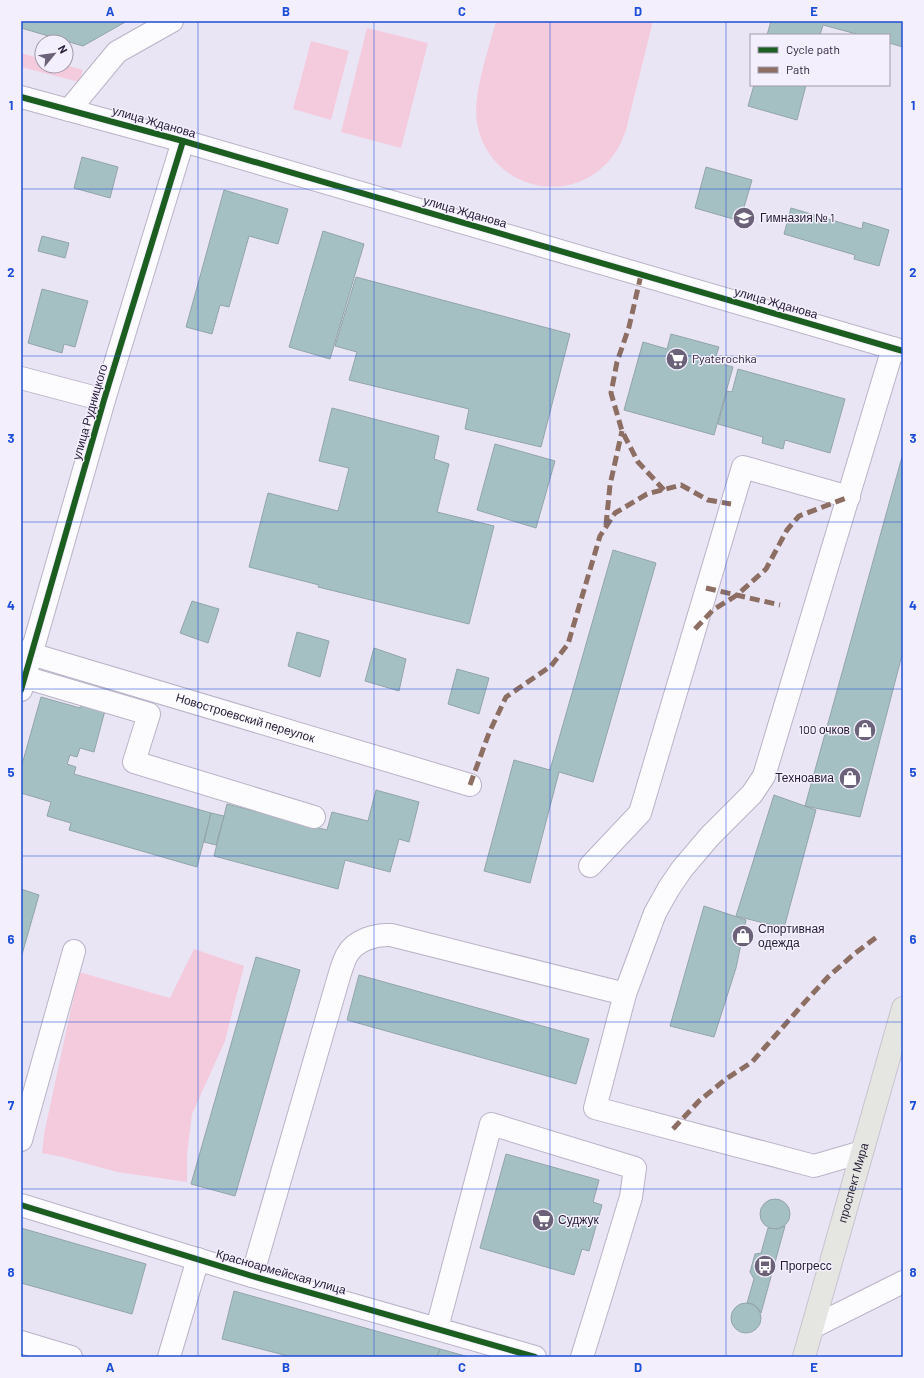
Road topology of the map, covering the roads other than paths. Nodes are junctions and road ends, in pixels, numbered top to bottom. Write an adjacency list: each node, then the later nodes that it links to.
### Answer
1 (172, 21): 3 (street)
2 (21, 97): 3 (street, улица Жданова)
3 (69, 110): 4 (street, улица Жданова)
4 (183, 141): 5 (street, улица Жданова); 7 (street, улица Рудницкого)
5 (898, 350): 8 (street)
6 (21, 378): 7 (street)
7 (104, 400): 9 (street, улица Рудницкого)
8 (849, 497): 13 (street); 15 (street)
9 (26, 653): 10 (street, улица Рудницкого); 11 (street, Новостроевский переулок)
10 (23, 683): 12 (street)
11 (470, 785)
12 (314, 817)
13 (590, 866)
14 (74, 951): 17 (street)
15 (625, 994): 18 (street); 21 (street)
16 (903, 1008): 18 (main road, проспект Мира)
17 (21, 1140)
18 (862, 1152): 23 (main road, проспект Мира)
19 (21, 1205): 20 (street, Красноармейская улица)
20 (198, 1259): 21 (street, Красноармейская улица); 27 (street)
21 (252, 1276): 24 (street, Красноармейская улица)
22 (903, 1282): 23 (street)
23 (813, 1327): 30 (main road, проспект Мира)
24 (437, 1328): 28 (street, Красноармейская улица); 29 (street)
25 (21, 1342): 26 (street)
26 (71, 1357)
27 (169, 1357)
28 (535, 1357)
29 (582, 1357)
30 (804, 1357)

